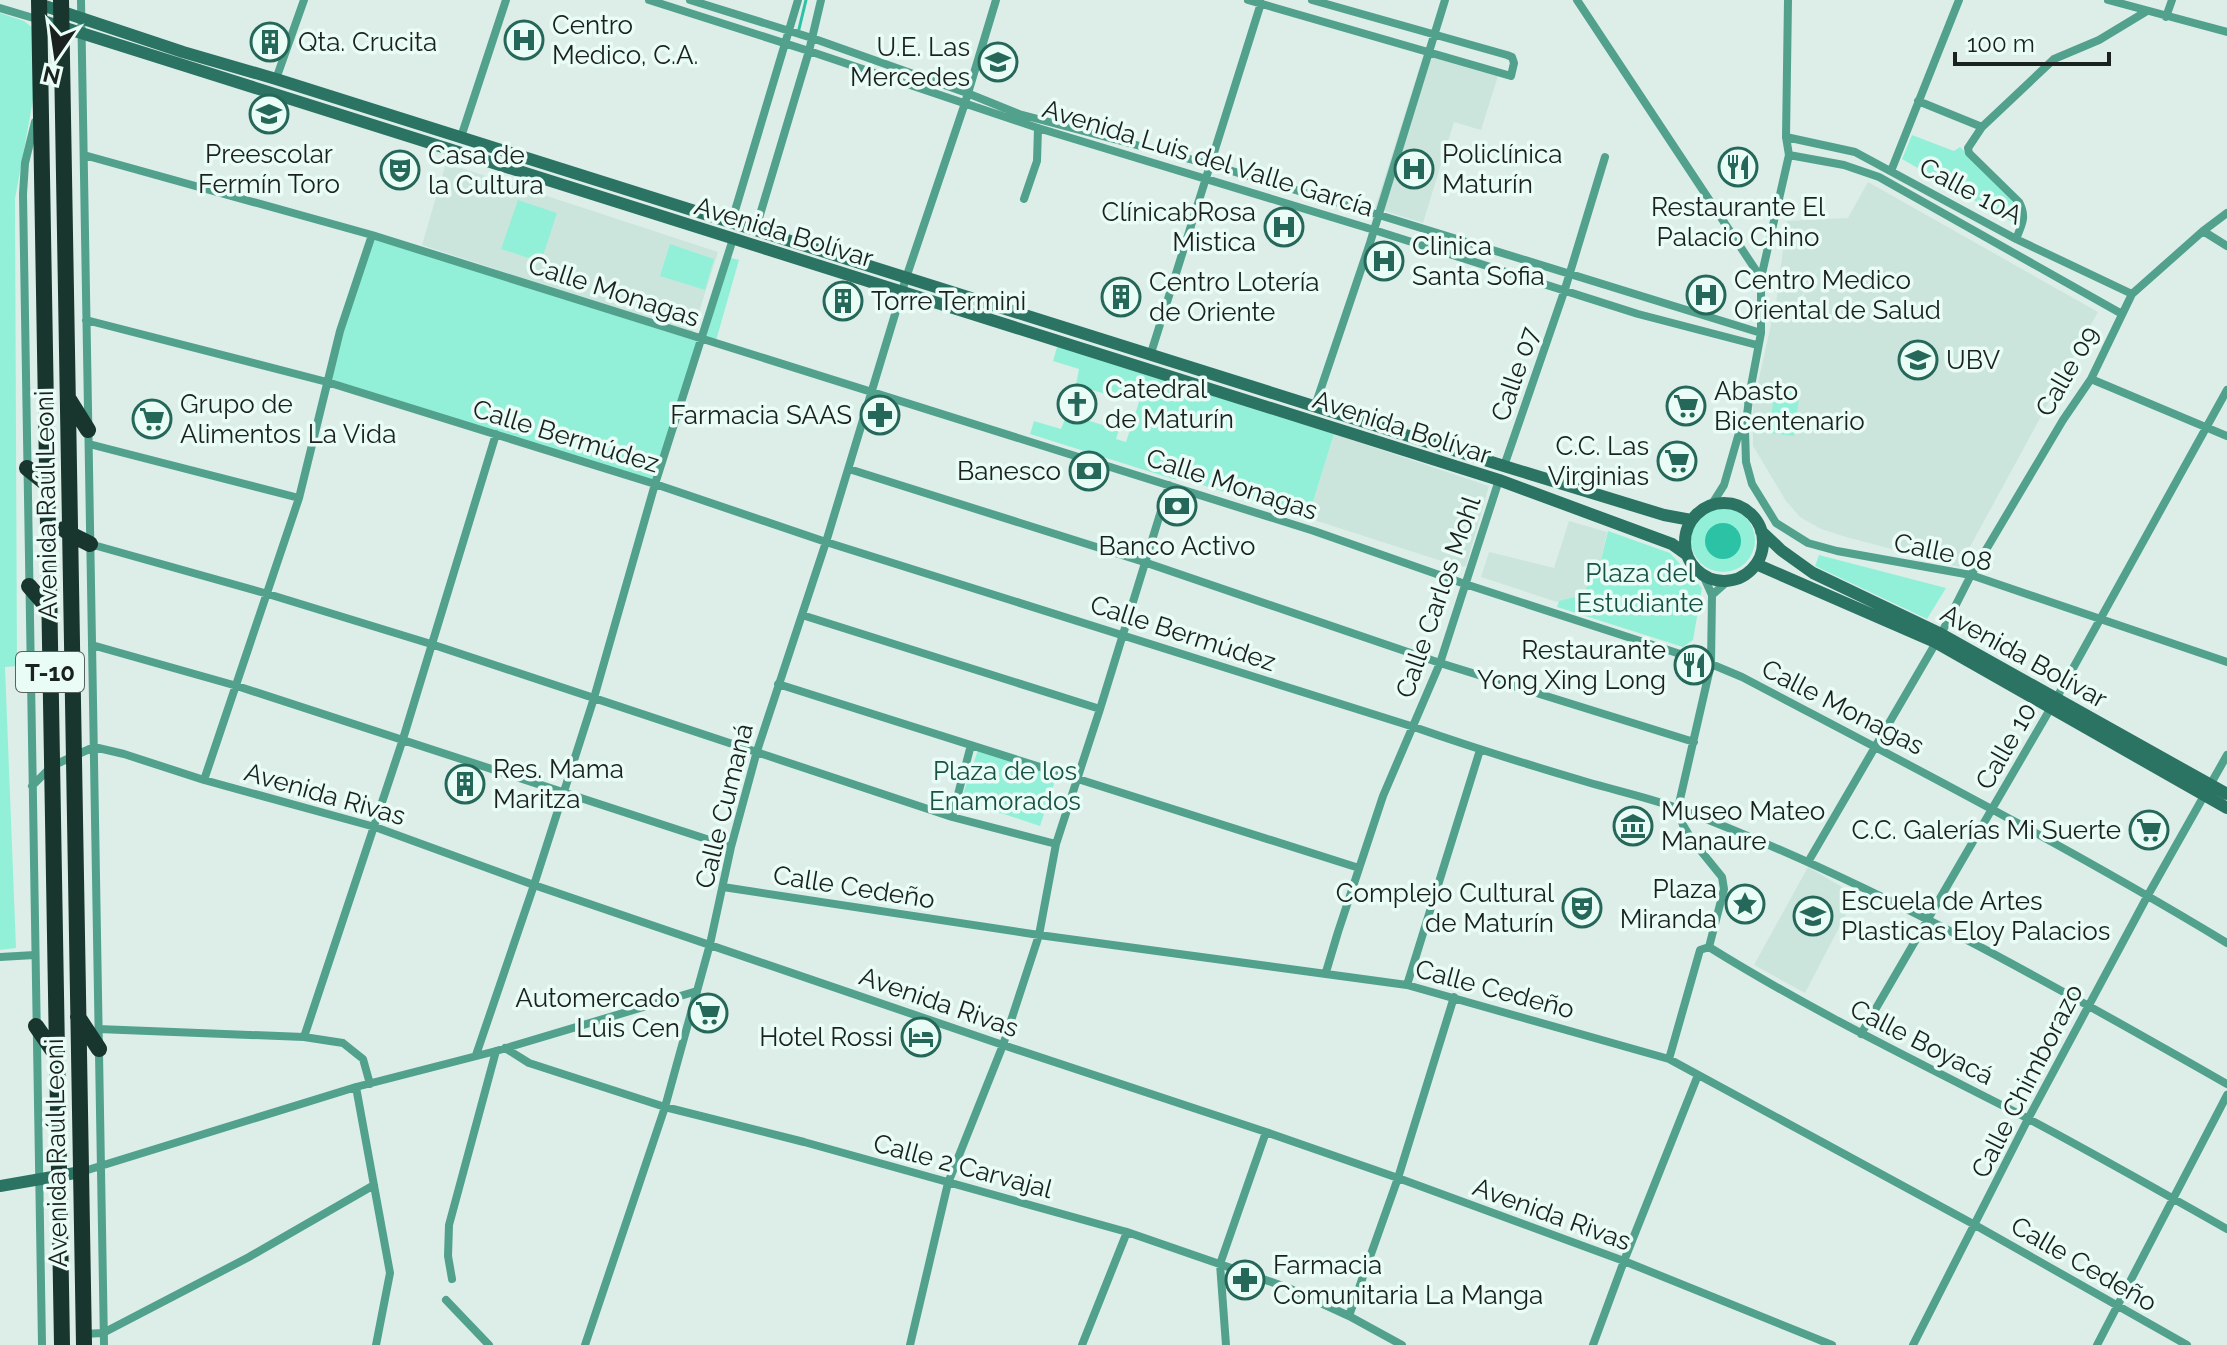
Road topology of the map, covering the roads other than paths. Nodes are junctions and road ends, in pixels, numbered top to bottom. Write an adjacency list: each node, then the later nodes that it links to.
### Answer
1 (81, 0): 23 (street, Avenida Raúl Leoni)
2 (304, 0): 32 (street)
3 (506, 0): 38 (street)
4 (649, 0): 29 (street, Avenida Luis del Valle García)
5 (690, 0): 24 (street, Avenida Luis del Valle García)
6 (798, 0): 24 (street)
7 (821, 0): 28 (street)
8 (996, 0): 34 (street, Calle Cumaná)
9 (1248, 0): 17 (street)
10 (1312, 0): 27 (street)
11 (1445, 0): 27 (street)
12 (1577, 0): 59 (street)
13 (1788, 0): 39 (street)
14 (1959, 0): 35 (street)
15 (2108, 0): 20 (street)
16 (2172, 0): 22 (street)
17 (1261, 2): 31 (street); 43 (street)
18 (36, 6): 19 (street, Avenida Bolívar); 21 (street, Avenida Bolívar); 33 (highway, Avenida Raúl Leoni / T-10)
19 (0, 8)
20 (2147, 11): 22 (street); 36 (street)
21 (61, 13): 23 (street, Avenida Bolívar); 26 (street, Avenida Bolívar); 73 (highway, Avenida Raúl Leoni / T-10)
22 (2166, 17): 25 (street)
23 (82, 18): 26 (street, Avenida Raúl Leoni); 32 (street, Avenida Bolívar)
24 (790, 31): 28 (street, Avenida Luis del Valle García); 29 (street)
25 (2227, 32)
26 (82, 34): 40 (street, Avenida Raúl Leoni); 54 (street, Avenida Bolívar)
27 (1435, 34): 31 (street); 31 (street)
28 (812, 38): 30 (street); 34 (street, Avenida Luis del Valle García)
29 (786, 43): 30 (street, Avenida Luis del Valle García); 50 (street)
30 (809, 51): 34 (street, Avenida Luis del Valle García); 49 (street)
31 (1430, 53): 48 (street)
32 (276, 79): 38 (street, Avenida Bolívar)
33 (41, 97): 81 (street, Avenida Raúl Leoni); 84 (highway, Avenida Raúl Leoni / T-10)
34 (966, 98): 37 (street, Avenida Luis del Valle García); 43 (street, Avenida Luis del Valle García); 58 (street, Calle Cumaná)
35 (1918, 101): 36 (street); 44 (street)
36 (1982, 127): 55 (street)
37 (1038, 128): 45 (street, Avenida Luis del Valle García); 46 (street)
38 (461, 137): 50 (street, Avenida Bolívar)
39 (1786, 137): 41 (street); 44 (street, Calle 10A)
40 (84, 155): 53 (street, Calle Monagas); 64 (street, Avenida Raúl Leoni)
41 (1789, 155): 59 (street); 63 (street, Calle 10A)
42 (1605, 157): 57 (street, Calle 07)
43 (1212, 165): 45 (street); 48 (street, Avenida Luis del Valle García)
44 (1891, 171): 55 (street, Calle 10A)
45 (1207, 180): 51 (street, Avenida Luis del Valle García); 68 (street)
46 (1024, 199)
47 (2227, 213): 52 (street, Calle 09)
48 (1379, 215): 51 (street); 57 (street, Avenida Luis del Valle García)
49 (759, 218)
50 (731, 224): 58 (street, Avenida Bolívar)
51 (1374, 230): 60 (street, Avenida Luis del Valle García); 75 (street)
52 (2203, 231): 56 (street); 62 (street, Calle 09)
53 (372, 235): 66 (street, Calle Monagas); 70 (street)
54 (733, 239): 61 (street, Avenida Bolívar); 66 (street)
55 (2016, 239): 62 (street, Calle 10A)
56 (2227, 246)
57 (1569, 275): 60 (street, Calle 07); 65 (street, Avenida Luis del Valle García)
58 (906, 278): 61 (street, Calle Cumaná); 68 (street, Avenida Bolívar)
59 (1761, 278): 65 (street)
60 (1565, 289): 67 (street, Avenida Luis del Valle García); 80 (street, Calle 07)
61 (902, 292): 72 (street, Calle Cumaná); 83 (street, Avenida Bolívar)
62 (2132, 294): 63 (street, Calle 09)
63 (2122, 314): 69 (street, Calle 09)
64 (86, 320): 70 (street, Calle Bermúdez); 79 (street, Avenida Raúl Leoni)
65 (1761, 333): 67 (street)
66 (702, 340): 72 (street, Calle Monagas); 85 (street)
67 (1757, 345): 74 (street)
68 (1151, 353): 75 (street, Avenida Bolívar)
69 (2091, 379): 76 (street); 99 (street, Calle 09)
70 (327, 382): 77 (street, Calle Bermúdez); 87 (street)
71 (2227, 390): 76 (street, Calle 10)
72 (872, 393): 82 (street, Calle Cumaná); 86 (street, Calle Monagas)
73 (68, 397): 79 (highway); 92 (highway, Avenida Raúl Leoni / T-10)
74 (1749, 399): 88 (street); 99 (street, Calle 08)
75 (1315, 406): 80 (street, Avenida Bolívar)
76 (2207, 428): 78 (street); 107 (street, Calle 10)
77 (496, 434): 85 (street, Calle Bermúdez); 110 (street)
78 (2227, 436)
79 (88, 437): 87 (street); 94 (street, Avenida Raúl Leoni)
80 (1504, 466): 90 (street, Avenida Bolívar)
81 (27, 468): 84 (highway); 102 (street, Avenida Raúl Leoni)
82 (849, 469): 93 (street, Calle Cumaná); 96 (street)
83 (1499, 480): 95 (street, Avenida Bolívar); 101 (street, Calle Carlos Mohl)
84 (47, 484): 89 (highway, Avenida Raúl Leoni / T-10)
85 (655, 484): 93 (street, Calle Bermúdez); 117 (street)
86 (1169, 485): 96 (street); 101 (street, Calle Monagas)
87 (299, 498): 103 (street)
88 (1712, 504): 90 (street); 91 (street)
89 (48, 514): 92 (highway); 105 (highway, Avenida Raúl Leoni / T-10)
90 (1691, 520): 95 (street)
91 (1761, 531): 97 (street); 109 (street, Avenida Bolívar)
92 (70, 534): 94 (highway); 129 (highway, Avenida Raúl Leoni / T-10)
93 (826, 542): 106 (street, Calle Cumaná); 108 (street, Calle Bermúdez)
94 (90, 544): 103 (street); 111 (street, Avenida Raúl Leoni)
95 (1686, 554): 98 (street)
96 (1144, 562): 108 (street); 113 (street)
97 (1756, 564): 100 (street); 109 (street, Avenida Bolívar)
98 (1703, 575): 100 (street); 104 (street)
99 (1971, 575): 107 (street, Calle 08); 109 (street, Calle 09)
100 (1729, 580): 104 (street)
101 (1465, 584): 113 (street, Calle Carlos Mohl); 114 (street, Calle Monagas)
102 (29, 586): 105 (highway); 133 (street, Avenida Raúl Leoni)
103 (268, 594): 110 (street); 116 (street)
104 (1712, 595): 114 (street)
105 (49, 609): 130 (highway, Avenida Raúl Leoni / T-10)
106 (802, 615): 115 (street, Calle Cumaná); 119 (street)
107 (2102, 618): 112 (street, Calle 08); 118 (street, Calle 10)
108 (1122, 634): 119 (street); 120 (street, Calle Bermúdez)
109 (1938, 638): 118 (street, Avenida Bolívar); 125 (street, Calle 09)
110 (431, 644): 117 (street); 121 (street)
111 (92, 645): 116 (street); 124 (street, Avenida Raúl Leoni)
112 (2227, 662)
113 (1440, 663): 120 (street, Calle Carlos Mohl); 122 (street)
114 (1711, 664): 122 (street); 125 (street, Calle Monagas)
115 (778, 684): 123 (street); 127 (street, Calle Cumaná)
116 (237, 686): 121 (street); 132 (street)
117 (594, 698): 127 (street); 135 (street)
118 (2054, 703): 134 (street, Avenida Bolívar); 138 (street, Calle 10)
119 (1100, 709): 131 (street)
120 (1414, 727): 126 (street, Calle Bermúdez); 145 (street, Calle Carlos Mohl)
121 (403, 739): 135 (street); 141 (street)
122 (1694, 742): 137 (street)
123 (971, 745): 131 (street); 140 (street)
124 (94, 747): 129 (street); 132 (street, Avenida Rivas); 163 (street, Avenida Raúl Leoni)
125 (1876, 748): 138 (street, Calle Monagas); 144 (street, Calle 09)
126 (1480, 750): 137 (street, Calle Bermúdez); 157 (street)
127 (757, 751): 140 (street); 143 (street, Calle Cumaná)
128 (2227, 755): 134 (street, Calle Chimborazo)
129 (74, 756): 130 (street); 161 (highway, Avenida Raúl Leoni / T-10)
130 (52, 766): 133 (street); 169 (highway, Avenida Raúl Leoni / T-10)
131 (1076, 778): 142 (street); 145 (street)
132 (204, 780): 141 (street, Avenida Rivas)
133 (32, 786): 154 (street, Avenida Raúl Leoni)
134 (2207, 790): 136 (street, Avenida Bolívar); 139 (street, Avenida Bolívar); 148 (street, Calle Chimborazo)
135 (564, 791): 143 (street); 146 (street)
136 (2227, 794)
137 (1678, 808): 144 (street, Calle Bermúdez); 153 (street)
138 (1992, 808): 148 (street, Calle Monagas); 149 (street, Calle 10)
139 (2227, 808)
140 (952, 817): 142 (street)
141 (375, 827): 146 (street, Avenida Rivas); 165 (street)
142 (1056, 844): 150 (street)
143 (731, 847): 147 (street, Calle Cumaná)
144 (1808, 862): 149 (street, Calle Bermúdez)
145 (1359, 868): 156 (street, Calle Carlos Mohl)
146 (534, 885): 152 (street, Avenida Rivas); 170 (street)
147 (723, 887): 150 (street, Calle Cedeño); 152 (street, Calle Cumaná)
148 (2148, 895): 151 (street, Calle Monagas); 160 (street, Calle Chimborazo)
149 (1928, 920): 160 (street, Calle Bermúdez); 164 (street, Calle 10)
150 (1039, 935): 156 (street, Calle Cedeño); 166 (street)
151 (2227, 943)
152 (710, 944): 158 (street, Calle Cumaná); 166 (street, Avenida Rivas)
153 (1709, 947): 164 (street, Calle Boyacá); 171 (street)
154 (35, 955): 155 (street); 162 (street, Avenida Raúl Leoni)
155 (0, 957)
156 (1326, 972): 157 (street, Calle Cedeño)
157 (1407, 985): 159 (street, Calle Cedeño)
158 (697, 991): 168 (street); 177 (street, Calle Cumaná)
159 (1454, 997): 171 (street, Calle Cedeño); 183 (street)
160 (2089, 1005): 174 (street, Calle Bermúdez); 178 (street, Calle Chimborazo)
161 (78, 1017): 167 (highway); 181 (highway, Avenida Raúl Leoni / T-10)
162 (36, 1026): 169 (highway); 184 (street, Avenida Raúl Leoni)
163 (98, 1029): 165 (street); 167 (street, Avenida Raúl Leoni)
164 (1861, 1034): 178 (street, Calle Boyacá)
165 (304, 1037): 173 (street)
166 (1003, 1045): 179 (street, Avenida Rivas); 185 (street)
167 (99, 1049): 180 (street, Avenida Raúl Leoni)
168 (501, 1050): 170 (street); 177 (street, Calle 2 Carvajal); 194 (street)
169 (57, 1055): 182 (highway, Avenida Raúl Leoni / T-10)
170 (476, 1055): 173 (street)
171 (1669, 1059): 172 (street, Calle Cedeño)
172 (1698, 1075): 189 (street, Calle Cedeño); 192 (street)
173 (370, 1084): 175 (street)
174 (2227, 1084)
175 (356, 1087): 180 (street); 186 (street)
176 (2227, 1095): 188 (street)
177 (665, 1107): 185 (street, Calle 2 Carvajal); 205 (street, Calle Cumaná)
178 (2028, 1119): 188 (street, Calle Boyacá); 189 (street, Calle Chimborazo)
179 (1266, 1132): 183 (street, Avenida Rivas); 193 (street)
180 (101, 1166): 181 (street); 198 (street, Avenida Raúl Leoni)
181 (81, 1172): 182 (street); 199 (highway, Avenida Raúl Leoni / T-10)
182 (59, 1177): 184 (street); 201 (highway, Avenida Raúl Leoni / T-10)
183 (1398, 1178): 192 (street, Avenida Rivas); 197 (street)
184 (39, 1180): 187 (street); 200 (street, Avenida Raúl Leoni)
185 (948, 1183): 191 (street, Calle 2 Carvajal); 206 (street)
186 (374, 1185): 198 (street); 203 (street)
187 (0, 1186)
188 (2172, 1198): 190 (street, Calle Boyacá); 196 (street)
189 (1975, 1225): 196 (street, Calle Cedeño); 212 (street, Calle Chimborazo)
190 (2227, 1229)
191 (1127, 1232): 193 (street, Calle 2 Carvajal); 207 (street)
192 (1624, 1261): 210 (street); 211 (street, Avenida Rivas)
193 (1220, 1264): 197 (street, Calle 2 Carvajal); 208 (street)
194 (452, 1279)
195 (446, 1300): 204 (street)
196 (2116, 1306): 213 (street); 214 (street, Calle Cedeño)
197 (1349, 1316): 209 (street, Calle 2 Carvajal)
198 (103, 1333): 199 (street); 202 (street, Avenida Raúl Leoni)
199 (84, 1339)
200 (42, 1345)
201 (62, 1345)
202 (104, 1345)
203 (376, 1345)
204 (489, 1345)
205 (585, 1345)
206 (910, 1345)
207 (1082, 1345)
208 (1226, 1345)
209 (1402, 1345)
210 (1593, 1345)
211 (1832, 1345)
212 (1913, 1345)
213 (2097, 1345)
214 (2187, 1345)

